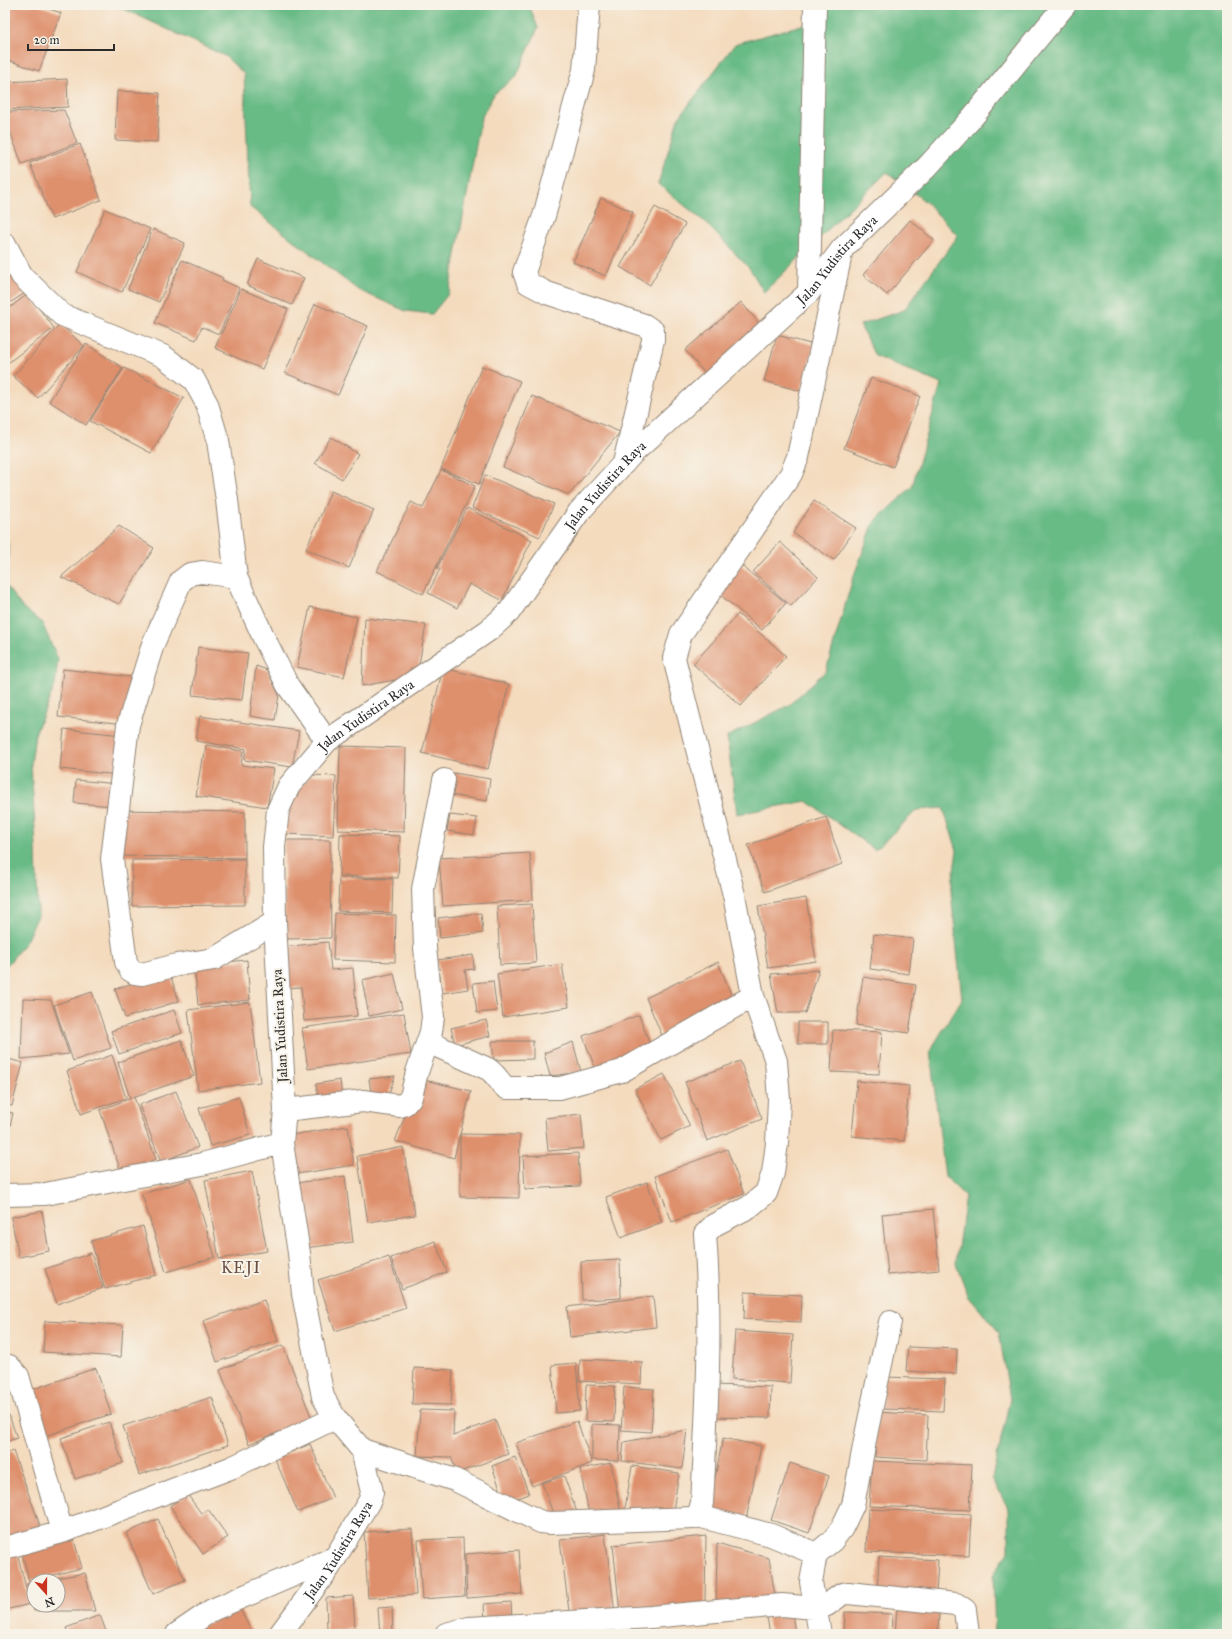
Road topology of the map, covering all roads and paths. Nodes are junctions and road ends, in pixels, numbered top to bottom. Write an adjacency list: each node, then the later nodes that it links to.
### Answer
1 (589, 5): 7 (street)
2 (815, 5): 6 (street)
3 (1065, 5): 5 (street, Jalan Yudistira Raya)
4 (5, 244): 8 (street)
5 (842, 250): 6 (street, Jalan Yudistira Raya); 12 (street)
6 (810, 292): 7 (street, Jalan Yudistira Raya)
7 (624, 463): 9 (street, Jalan Yudistira Raya)
8 (236, 577): 9 (street); 11 (street)
9 (327, 741): 11 (street, Jalan Yudistira Raya)
10 (444, 780): 13 (street)
11 (275, 922): 14 (street, Jalan Yudistira Raya)
12 (753, 996): 13 (street); 21 (street)
13 (428, 1042): 14 (street)
14 (285, 1110): 15 (street, Jalan Yudistira Raya)
15 (282, 1143): 16 (street); 19 (street, Jalan Yudistira Raya)
16 (5, 1195)
17 (890, 1322): 24 (street)
18 (5, 1366): 22 (street)
19 (335, 1418): 20 (street, Jalan Yudistira Raya); 22 (street)
20 (362, 1450): 21 (street); 25 (street, Jalan Yudistira Raya)
21 (698, 1516): 24 (street)
22 (62, 1532): 23 (street)
23 (5, 1548)
24 (816, 1554): 26 (street)
25 (336, 1556): 27 (street); 28 (street, Jalan Yudistira Raya)
26 (815, 1608): 29 (street); 30 (street); 31 (street)
27 (177, 1634)
28 (280, 1634)
29 (446, 1634)
30 (820, 1634)
31 (968, 1634)

